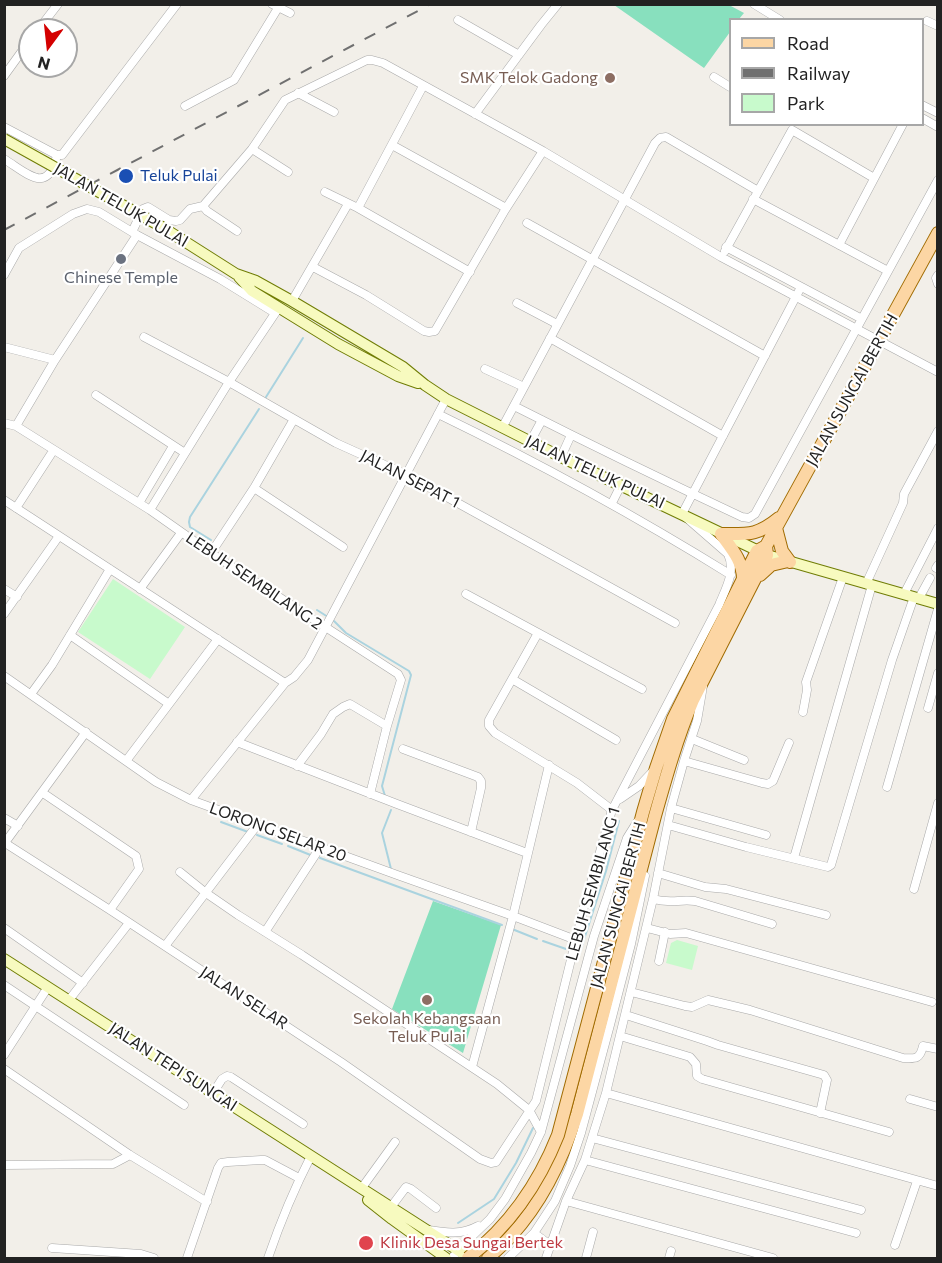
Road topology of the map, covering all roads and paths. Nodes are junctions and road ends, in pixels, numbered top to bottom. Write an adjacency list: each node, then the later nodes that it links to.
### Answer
1 (58, 4): 7 (street)
2 (177, 4): 33 (street)
3 (558, 4): 12 (street)
4 (754, 4): 8 (street)
5 (275, 6): 6 (street); 19 (street)
6 (290, 13)
7 (47, 18)
8 (777, 18)
9 (459, 20): 12 (street)
10 (927, 21): 11 (street)
11 (938, 26)
12 (519, 55): 23 (street)
13 (18, 57): 14 (street)
14 (4, 76)
15 (714, 77): 17 (street)
16 (423, 86): 18 (street); 23 (street); 30 (street)
17 (729, 86)
18 (298, 93): 21 (street); 31 (street)
19 (185, 106)
20 (924, 106): 22 (street)
21 (334, 111)
22 (938, 113)
23 (475, 114): 32 (street)
24 (924, 119): 28 (street)
25 (902, 126): 36 (street)
26 (4, 127): 33 (street)
27 (791, 127): 36 (street); 38 (street)
28 (938, 127)
29 (4, 139): 57 (main road, JALAN TELUK PULAI, bridge)
30 (392, 146): 44 (street); 45 (street)
31 (252, 149): 35 (street); 43 (street)
32 (543, 151): 41 (street); 45 (street)
33 (57, 155): 34 (street)
34 (4, 159)
35 (288, 172)
36 (874, 178): 50 (street)
37 (938, 180): 55 (street, JALAN SUNGAI BERTIH)
38 (758, 191): 40 (street); 41 (street)
39 (324, 192): 42 (street)
40 (753, 199): 50 (street); 51 (street)
41 (624, 200): 52 (street); 53 (street)
42 (348, 204): 44 (street); 54 (street)
43 (203, 206): 47 (street); 48 (street)
44 (358, 208): 56 (street)
45 (506, 208): 56 (street)
46 (527, 223): 53 (street)
47 (237, 231)
48 (135, 233): 58 (street); 65 (street); 76 (street)
49 (938, 233): 72 (main road, JALAN SUNGAI BERTIH)
50 (838, 245): 55 (street)
51 (726, 248): 52 (street); 61 (street)
52 (721, 257): 62 (street)
53 (592, 259): 68 (street); 75 (street)
54 (313, 267): 56 (street); 63 (street)
55 (888, 271): 67 (street, JALAN SUNGAI BERTIH)
56 (470, 272)
57 (237, 274): 63 (main road, JALAN TELUK PULAI); 65 (main road, JALAN TELUK PULAI)
58 (4, 275)
59 (938, 275): 60 (street)
60 (938, 284)
61 (801, 287): 62 (street); 67 (street)
62 (795, 297): 69 (street); 75 (street)
63 (292, 301): 66 (main road, JALAN TELUK PULAI)
64 (517, 303): 68 (street)
65 (277, 310): 74 (main road, JALAN TELUK PULAI); 79 (street)
66 (315, 314): 74 (main road); 80 (main road, JALAN TELUK PULAI)
67 (862, 320): 69 (street, JALAN SUNGAI BERTIH)
68 (557, 324): 71 (street)
69 (856, 330): 72 (street); 111 (street, JALAN SUNGAI BERTIH)
70 (144, 337): 79 (street, JALAN SEPAT 1)
71 (550, 338): 81 (street); 93 (street)
72 (878, 342): 78 (street); 110 (main road, JALAN SUNGAI BERTIH)
73 (4, 346): 76 (street)
74 (361, 356): 80 (main road, JALAN TELUK PULAI)
75 (765, 356): 93 (street)
76 (55, 360): 89 (street)
77 (485, 369): 81 (street)
78 (938, 372)
79 (229, 382): 86 (street, JALAN SEPAT 1); 97 (street)
80 (425, 385): 83 (main road, JALAN TELUK PULAI)
81 (524, 387): 84 (street)
82 (96, 395): 95 (street)
83 (446, 399): 85 (street); 90 (main road, JALAN TELUK PULAI)
84 (514, 406): 87 (street, JALAN TELUK PULAI); 90 (street)
85 (438, 414): 99 (street); 100 (street)
86 (294, 419): 99 (street, JALAN SEPAT 1); 102 (street)
87 (542, 420): 92 (street, JALAN TELUK PULAI); 94 (street)
88 (4, 423): 89 (street, LEBUH SEMBILANG 2)
89 (16, 426): 96 (street, LEBUH SEMBILANG 2)
90 (502, 428): 94 (main road, JALAN TELUK PULAI)
91 (938, 432): 125 (street)
92 (571, 435): 98 (street); 103 (street, JALAN TELUK PULAI)
93 (723, 436): 103 (street)
94 (530, 442): 98 (main road, JALAN TELUK PULAI)
95 (173, 446): 97 (street); 105 (street)
96 (53, 451): 105 (street, LEBUH SEMBILANG 2); 107 (street)
97 (185, 453): 108 (street)
98 (564, 459): 100 (street); 101 (main road, JALAN TELUK PULAI)
99 (407, 475): 134 (street, JALAN SEPAT 1); 135 (street)
100 (560, 476): 106 (street)
101 (621, 485): 106 (street); 109 (main road, JALAN TELUK PULAI)
102 (254, 488): 117 (street); 119 (street)
103 (693, 495): 109 (street); 111 (street, JALAN TELUK PULAI)
104 (4, 500): 107 (street)
105 (139, 503): 108 (street, LEBUH SEMBILANG 2)
106 (612, 503): 124 (street)
107 (16, 508): 116 (street)
108 (150, 510): 114 (street, LEBUH SEMBILANG 2)
109 (682, 514): 115 (main road, JALAN TELUK PULAI); 124 (street)
110 (784, 514): 112 (main road, JALAN SUNGAI BERTIH); 115 (main road)
111 (742, 517)
112 (777, 528): 118 (main road, JALAN SUNGAI BERTIH); 120 (main road)
113 (938, 528): 129 (street)
114 (182, 533): 119 (street, LEBUH SEMBILANG 2); 127 (street)
115 (721, 534): 118 (main road, JALAN TELUK PULAI); 124 (main road)
116 (59, 536): 121 (street); 130 (street)
117 (343, 547)
118 (763, 551): 120 (main road, JALAN TELUK PULAI); 124 (main road, JALAN SUNGAI BERTIH)
119 (210, 553): 135 (street, LEBUH SEMBILANG 2)
120 (789, 562): 122 (main road, JALAN TELUK PULAI); 124 (main road)
121 (110, 569): 127 (street); 137 (street)
122 (843, 577): 125 (main road, JALAN TELUK PULAI); 148 (street)
123 (930, 578): 129 (street)
124 (742, 579): 142 (main road, JALAN SUNGAI BERTIH); 161 (main road, JALAN SUNGAI BERTIH); 166 (street, LEBUH SEMBILANG 1)
125 (869, 584): 129 (main road, JALAN TELUK PULAI); 180 (street)
126 (4, 589): 130 (street)
127 (140, 589): 138 (street)
128 (466, 594): 136 (street)
129 (912, 596): 131 (main road, JALAN TELUK PULAI); 180 (street)
130 (17, 597): 133 (street)
131 (938, 604)
132 (938, 609): 162 (street)
133 (4, 614)
134 (675, 623)
135 (326, 628): 143 (street); 149 (street, LEBUH SEMBILANG 2)
136 (538, 633): 141 (street); 144 (street)
137 (70, 635): 145 (street); 146 (street)
138 (218, 639): 143 (street); 146 (street)
139 (938, 673): 147 (street)
140 (4, 676): 145 (street, LORONG SELAR 20)
141 (512, 679): 152 (street); 159 (street)
142 (704, 680): 151 (street); 170 (main road, JALAN SUNGAI BERTIH)
143 (285, 684): 153 (street)
144 (642, 689)
145 (31, 693): 150 (street, LORONG SELAR 20)
146 (169, 704): 157 (street)
147 (928, 708)
148 (803, 712)
149 (387, 726): 160 (street); 164 (street, LEBUH SEMBILANG 2)
150 (86, 732): 157 (street, LORONG SELAR 20); 163 (street)
151 (692, 739): 156 (street); 158 (street)
152 (616, 740)
153 (237, 742): 160 (street); 165 (street)
154 (789, 743): 158 (street)
155 (404, 749): 175 (street)
156 (744, 760)
157 (126, 761): 165 (street, LORONG SELAR 20)
158 (684, 761): 168 (street)
159 (549, 765): 169 (street); 179 (street)
160 (297, 766): 164 (street)
161 (656, 768): 166 (street); 170 (main road, JALAN SUNGAI BERTIH)
162 (887, 786)
163 (43, 793): 174 (street); 186 (street)
164 (370, 794): 175 (street)
165 (191, 800): 172 (street, LORONG SELAR 20)
166 (619, 800): 169 (street, LEBUH SEMBILANG 1)
167 (938, 803): 183 (street)
168 (671, 808): 173 (street); 176 (street)
169 (612, 810): 196 (street, LEBUH SEMBILANG 1)
170 (649, 814): 195 (main road, JALAN SUNGAI BERTIH); 221 (street); 243 (street)
171 (4, 818): 174 (street)
172 (258, 824): 178 (street, LORONG SELAR 20); 184 (street)
173 (668, 825): 180 (street); 182 (street)
174 (18, 826): 177 (street)
175 (471, 832): 179 (street)
176 (766, 835)
177 (5, 843): 186 (street, JALAN SELAR)
178 (321, 846): 188 (street, LORONG SELAR 20); 193 (street)
179 (527, 853): 188 (street)
180 (794, 858)
181 (180, 872): 184 (street)
182 (658, 873): 185 (street); 187 (street)
183 (914, 889)
184 (206, 893): 193 (street); 197 (street)
185 (653, 899): 190 (street); 192 (street)
186 (110, 910): 189 (street, JALAN SELAR)
187 (826, 915)
188 (513, 916): 196 (street, LORONG SELAR 20); 211 (street)
189 (129, 923): 197 (street, JALAN SELAR); 200 (street)
190 (772, 924)
191 (4, 928): 200 (street)
192 (647, 928): 194 (street); 203 (street)
193 (265, 932): 211 (street)
194 (665, 932): 199 (street); 205 (street)
195 (617, 937): 248 (main road, JALAN SUNGAI BERTIH, bridge); 253 (main road, JALAN SUNGAI BERTIH)
196 (576, 940): 218 (street, LEBUH SEMBILANG 1)
197 (165, 946): 227 (street, JALAN SELAR)
198 (4, 958): 202 (main road, JALAN TEPI SUNGAI)
199 (659, 961)
200 (83, 983): 204 (street)
201 (4, 986): 206 (street, JALAN TEPI SUNGAI)
202 (48, 987): 204 (main road, JALAN TEPI SUNGAI); 206 (street)
203 (631, 992): 207 (street); 209 (street)
204 (69, 1000): 213 (main road, JALAN TEPI SUNGAI)
205 (932, 1002)
206 (35, 1007): 210 (street); 216 (street, JALAN TEPI SUNGAI)
207 (626, 1015): 208 (street); 219 (street)
208 (620, 1036): 214 (street); 219 (street)
209 (938, 1049)
210 (4, 1055)
211 (472, 1067): 218 (street)
212 (4, 1069): 225 (street)
213 (213, 1093): 220 (street); 226 (main road, JALAN TEPI SUNGAI)
214 (606, 1093): 223 (street); 232 (street)
215 (910, 1099): 217 (street)
216 (184, 1105)
217 (938, 1107)
218 (529, 1110): 221 (street); 227 (street, LEBUH SEMBILANG 1)
219 (820, 1113): 222 (street)
220 (303, 1124)
221 (541, 1132): 240 (street)
222 (889, 1132)
223 (592, 1138): 228 (street); 239 (street)
224 (395, 1142): 234 (street)
225 (130, 1155): 229 (street); 236 (street)
226 (311, 1156): 230 (main road, JALAN TEPI SUNGAI); 231 (street)
227 (480, 1160)
228 (585, 1160): 235 (street); 244 (street)
229 (4, 1165)
230 (340, 1176): 234 (main road, JALAN TEPI SUNGAI); 252 (main road, JALAN TEPI SUNGAI)
231 (299, 1178): 236 (street); 251 (street)
232 (920, 1182): 233 (street); 246 (street)
233 (938, 1186)
234 (361, 1189): 237 (main road, JALAN TEPI SUNGAI)
235 (566, 1201): 245 (street); 257 (street)
236 (207, 1202): 250 (street)
237 (391, 1208): 238 (street); 241 (main road, JALAN TEPI SUNGAI)
238 (436, 1208)
239 (861, 1210)
240 (490, 1219): 241 (street); 248 (street)
241 (426, 1229): 248 (main road, JALAN TEPI SUNGAI)
242 (593, 1232): 256 (street)
243 (534, 1233): 245 (street); 254 (street)
244 (856, 1233)
245 (550, 1245): 255 (street)
246 (895, 1245)
247 (52, 1248): 249 (street)
248 (462, 1257)
249 (154, 1258)
250 (187, 1258)
251 (268, 1258)
252 (446, 1258)
253 (488, 1258)
254 (508, 1258)
255 (546, 1258)
256 (586, 1258)
257 (773, 1258)

